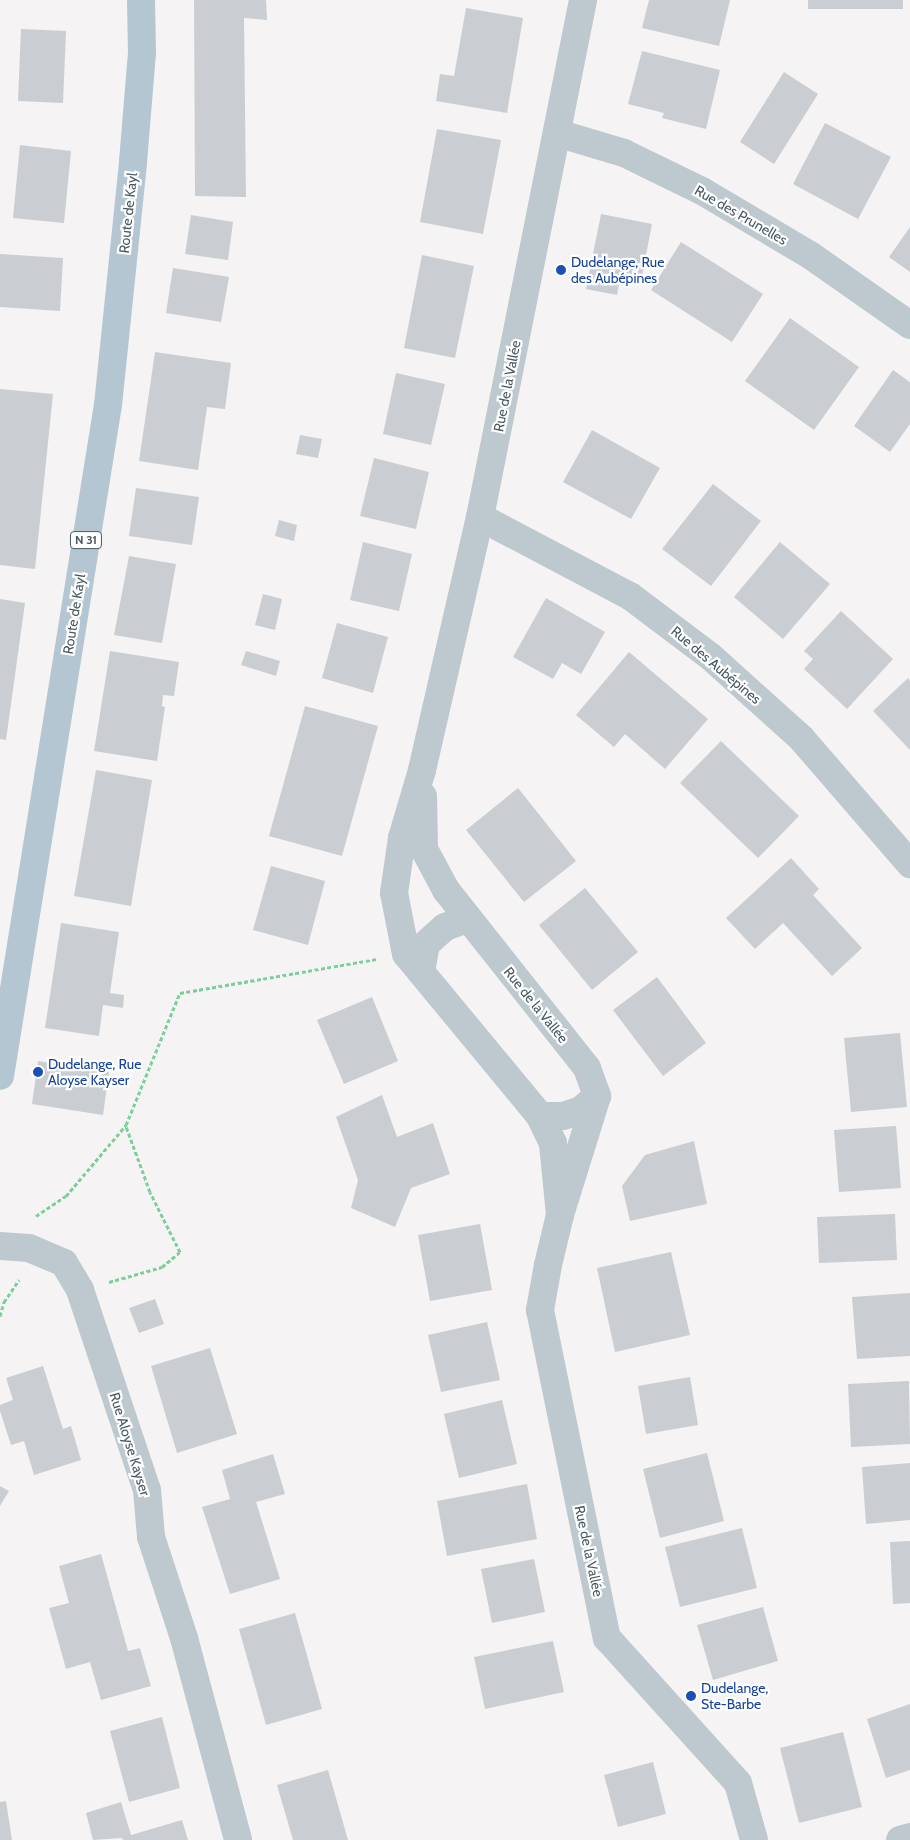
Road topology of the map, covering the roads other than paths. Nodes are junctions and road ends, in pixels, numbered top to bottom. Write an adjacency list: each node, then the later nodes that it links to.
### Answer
1 (141, 0): 10 (main road, Route de Kayl / N 31)
2 (583, 0): 3 (street, Rue de la Vallée)
3 (556, 133): 4 (street, Rue des Prunelles); 5 (street, Rue de la Vallée)
4 (910, 325)
5 (480, 517): 6 (street, Rue de la Vallée); 7 (street, Rue des Aubépines)
6 (422, 770): 8 (street, Rue de la Vallée); 9 (street, Rue de la Vallée)
7 (910, 864)
8 (467, 918): 9 (street); 11 (street, Rue de la Vallée)
9 (414, 963): 12 (street, Rue de la Vallée)
10 (0, 1076)
11 (597, 1096): 12 (street); 13 (street, Rue de la Vallée)
12 (540, 1116): 13 (street, Rue de la Vallée)
13 (560, 1215): 17 (street, Rue de la Vallée)
14 (0, 1246): 16 (street, Rue Aloyse Kayser)
15 (910, 1837): 18 (street)
16 (238, 1840)
17 (754, 1840)
18 (900, 1840)

